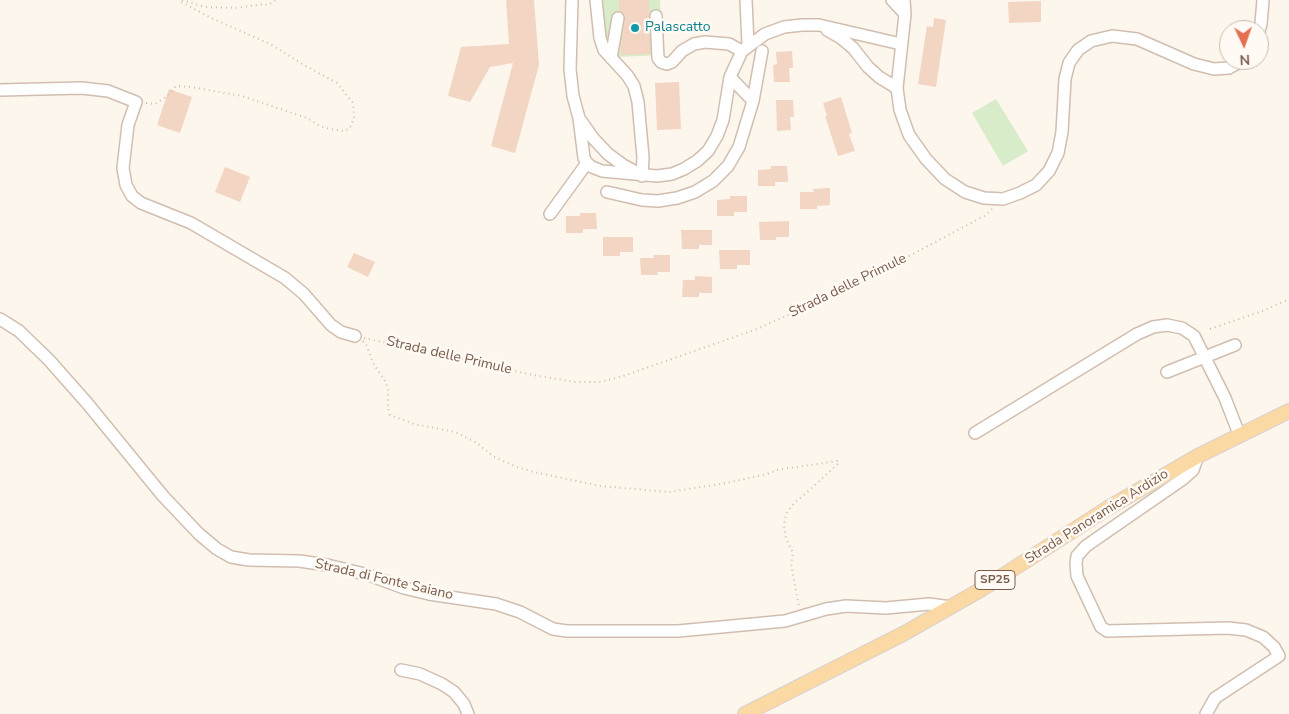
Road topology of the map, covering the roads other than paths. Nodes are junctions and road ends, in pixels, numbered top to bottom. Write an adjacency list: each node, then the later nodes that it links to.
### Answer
1 (572, 0): 21 (street)
2 (596, 0): 15 (street)
3 (746, 0): 13 (street)
4 (892, 0): 7 (street)
5 (904, 0): 7 (street)
6 (1263, 0): 10 (street)
7 (905, 14): 12 (street)
8 (656, 16): 13 (street)
9 (618, 18): 15 (street)
10 (1261, 20)
11 (819, 25): 12 (street); 13 (street); 18 (street)
12 (901, 44): 18 (street)
13 (745, 48): 17 (street)
14 (762, 51): 20 (street)
15 (611, 58): 23 (street)
16 (1219, 69): 18 (street)
17 (730, 77): 20 (street); 23 (street)
18 (897, 88)
19 (0, 90): 27 (street)
20 (753, 102): 24 (street)
21 (579, 118): 22 (street); 23 (street)
22 (587, 163): 23 (street); 25 (street)
23 (642, 176)
24 (607, 192)
25 (550, 214)
26 (0, 319): 35 (street, Strada di Fonte Saiano)
27 (355, 336)
28 (1235, 345): 29 (street)
29 (1205, 358): 30 (street); 32 (street); 33 (street)
30 (1167, 372)
31 (1289, 411): 33 (main road, Strada Panoramica Ardizio / SP25)
32 (975, 433)
33 (1239, 434): 34 (main road, Strada Panoramica Ardizio / SP25)
34 (1198, 456): 35 (main road, Strada Panoramica Ardizio / SP25); 39 (street)
35 (951, 607): 38 (main road, Strada Panoramica Ardizio / SP25)
36 (401, 670): 37 (street)
37 (468, 714)
38 (745, 714)
39 (1206, 714)

